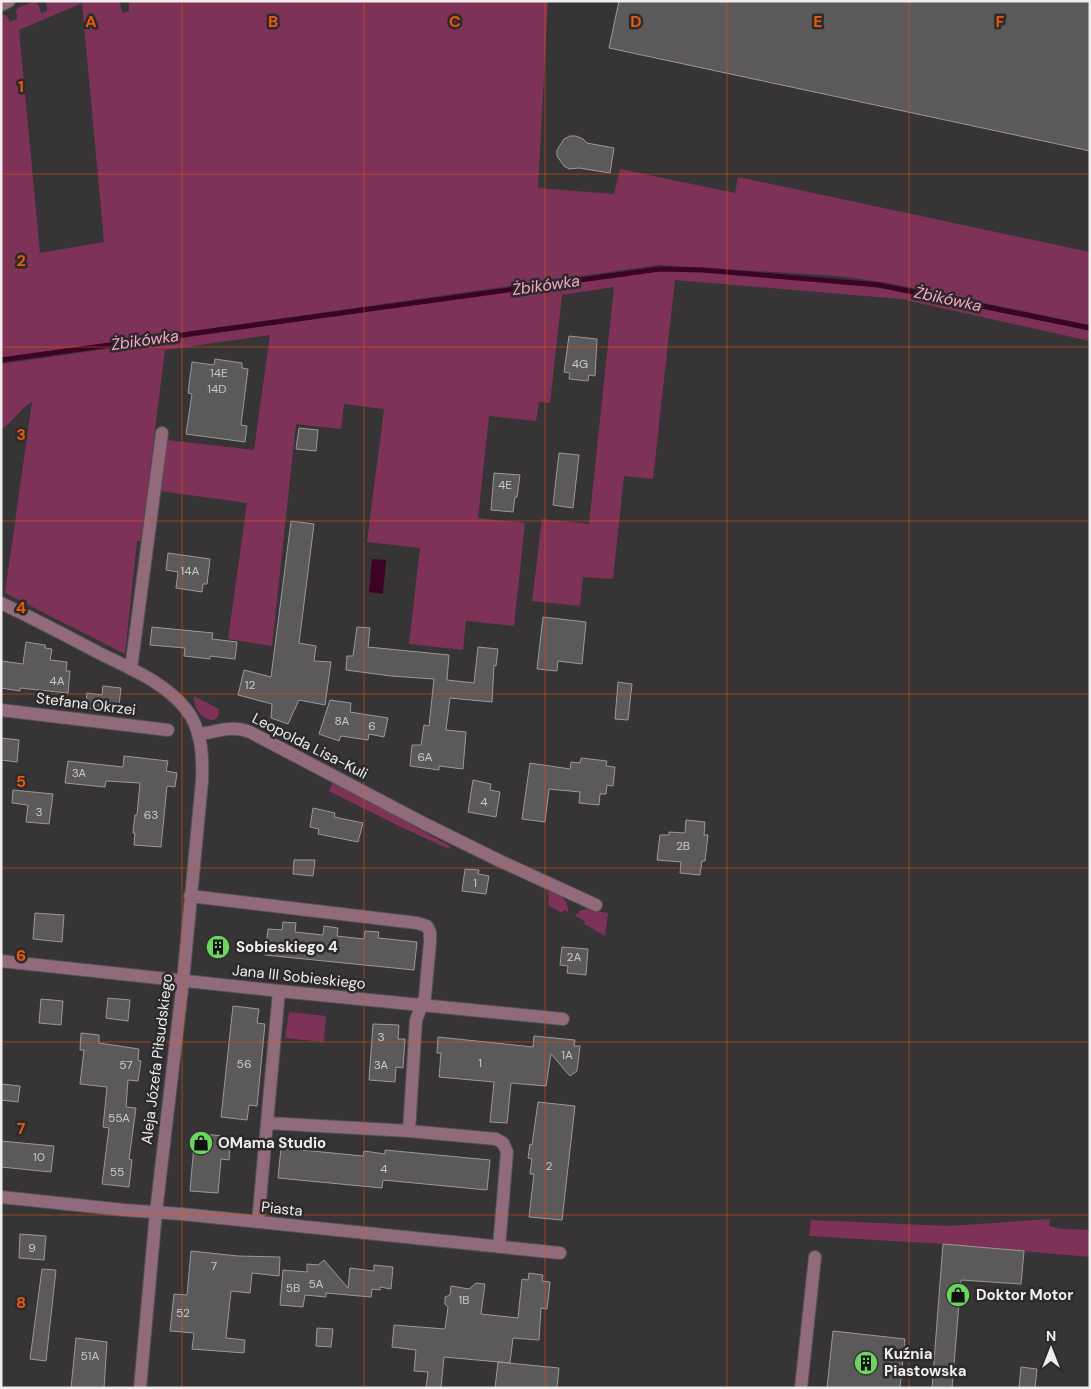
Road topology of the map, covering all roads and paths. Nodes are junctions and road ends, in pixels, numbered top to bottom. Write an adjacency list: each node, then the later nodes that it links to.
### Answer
1 (9, 1): 2 (street)
2 (1, 5)
3 (162, 433): 5 (street)
4 (1, 603): 5 (street)
5 (131, 670): 8 (street)
6 (1, 710): 7 (street, Stefana Okrzei)
7 (168, 730)
8 (198, 735): 9 (street, Aleja Józefa Piłsudskiego); 10 (street, Leopolda Lisa-Kuli)
9 (190, 896): 12 (street, Aleja Józefa Piłsudskiego); 14 (street)
10 (596, 905)
11 (1, 961): 12 (street, Jana III Sobieskiego)
12 (183, 981): 13 (street, Jana III Sobieskiego); 19 (street, Aleja Józefa Piłsudskiego)
13 (280, 991): 14 (street, Jana III Sobieskiego); 16 (street)
14 (421, 1005): 15 (street, Jana III Sobieskiego); 17 (street)
15 (563, 1019)
16 (268, 1123): 17 (street); 20 (street)
17 (409, 1131): 21 (street)
18 (1, 1197): 19 (street, Piasta)
19 (156, 1212): 20 (street, Piasta); 24 (street, Aleja Józefa Piłsudskiego)
20 (258, 1222): 21 (street, Piasta)
21 (499, 1247): 22 (street, Piasta)
22 (560, 1253)
23 (815, 1258): 25 (street)
24 (140, 1388)
25 (801, 1388)

